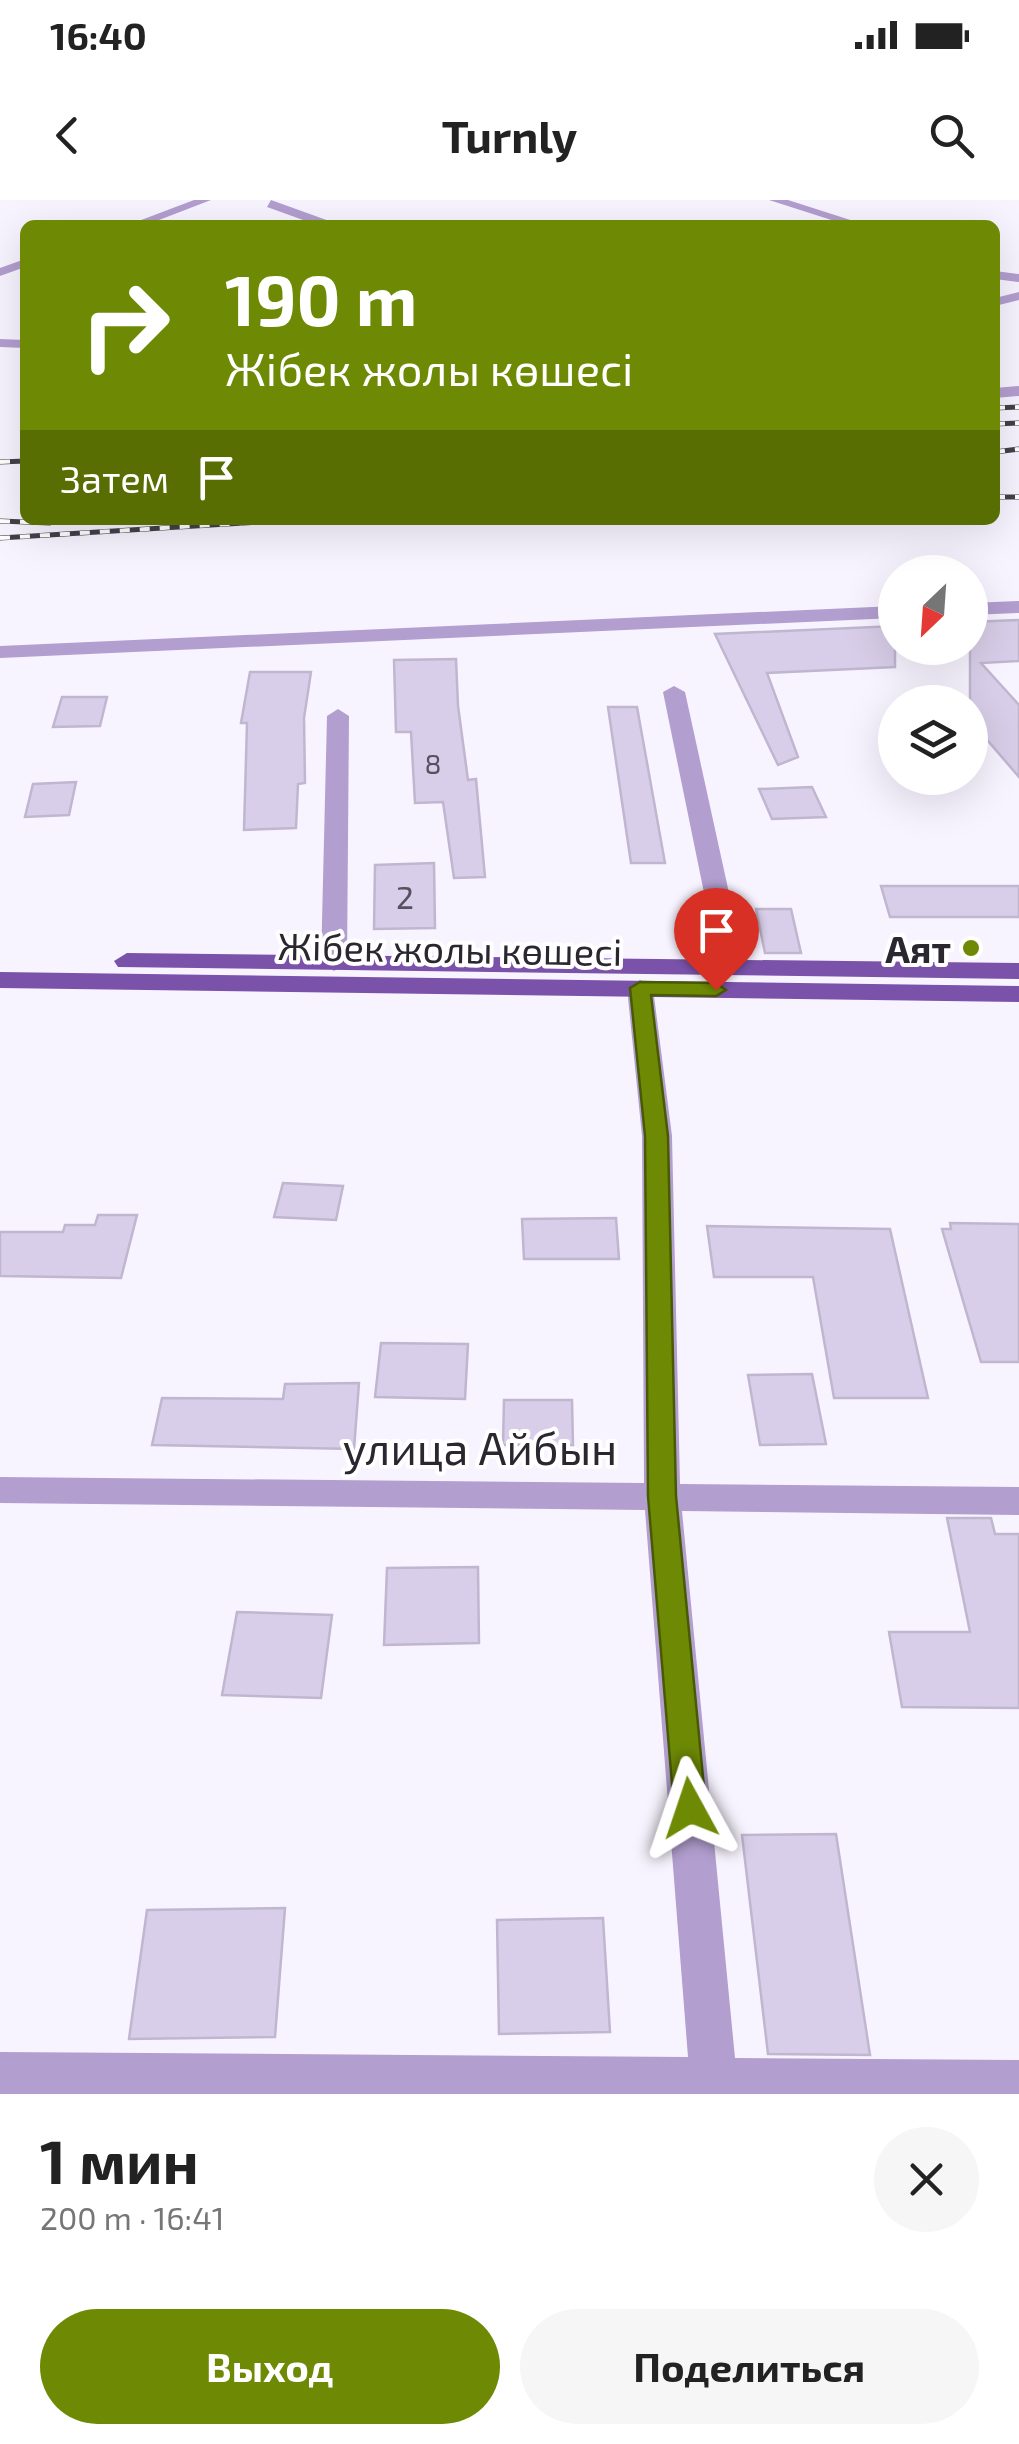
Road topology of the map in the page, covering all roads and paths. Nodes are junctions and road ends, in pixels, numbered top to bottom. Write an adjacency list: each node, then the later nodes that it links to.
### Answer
1 (205, 200): 4 (street)
2 (775, 200): 6 (street)
3 (271, 202): 5 (street)
4 (148, 220)
5 (316, 220)
6 (843, 220)
7 (1019, 608): 8 (street)
8 (988, 609)
9 (878, 613): 10 (street)
10 (0, 652)
11 (674, 692): 15 (street)
12 (338, 716): 14 (street)
13 (0, 960): 14 (main road, Жібек жолы көшесі)
14 (334, 963): 15 (main road, Жібек жолы көшесі)
15 (732, 966): 16 (main road, Жібек жолы көшесі)
16 (1019, 971)
17 (0, 980): 18 (main road, Жібек жолы көшесі)
18 (640, 988): 19 (main road, Жібек жолы көшесі); 21 (street)
19 (1019, 994)
20 (0, 1490): 21 (street, улица Айбын)
21 (662, 1496): 22 (street, улица Айбын); 25 (street)
22 (1019, 1501)
23 (0, 2075): 25 (street)
24 (1019, 2084): 25 (street)
25 (715, 2087)

